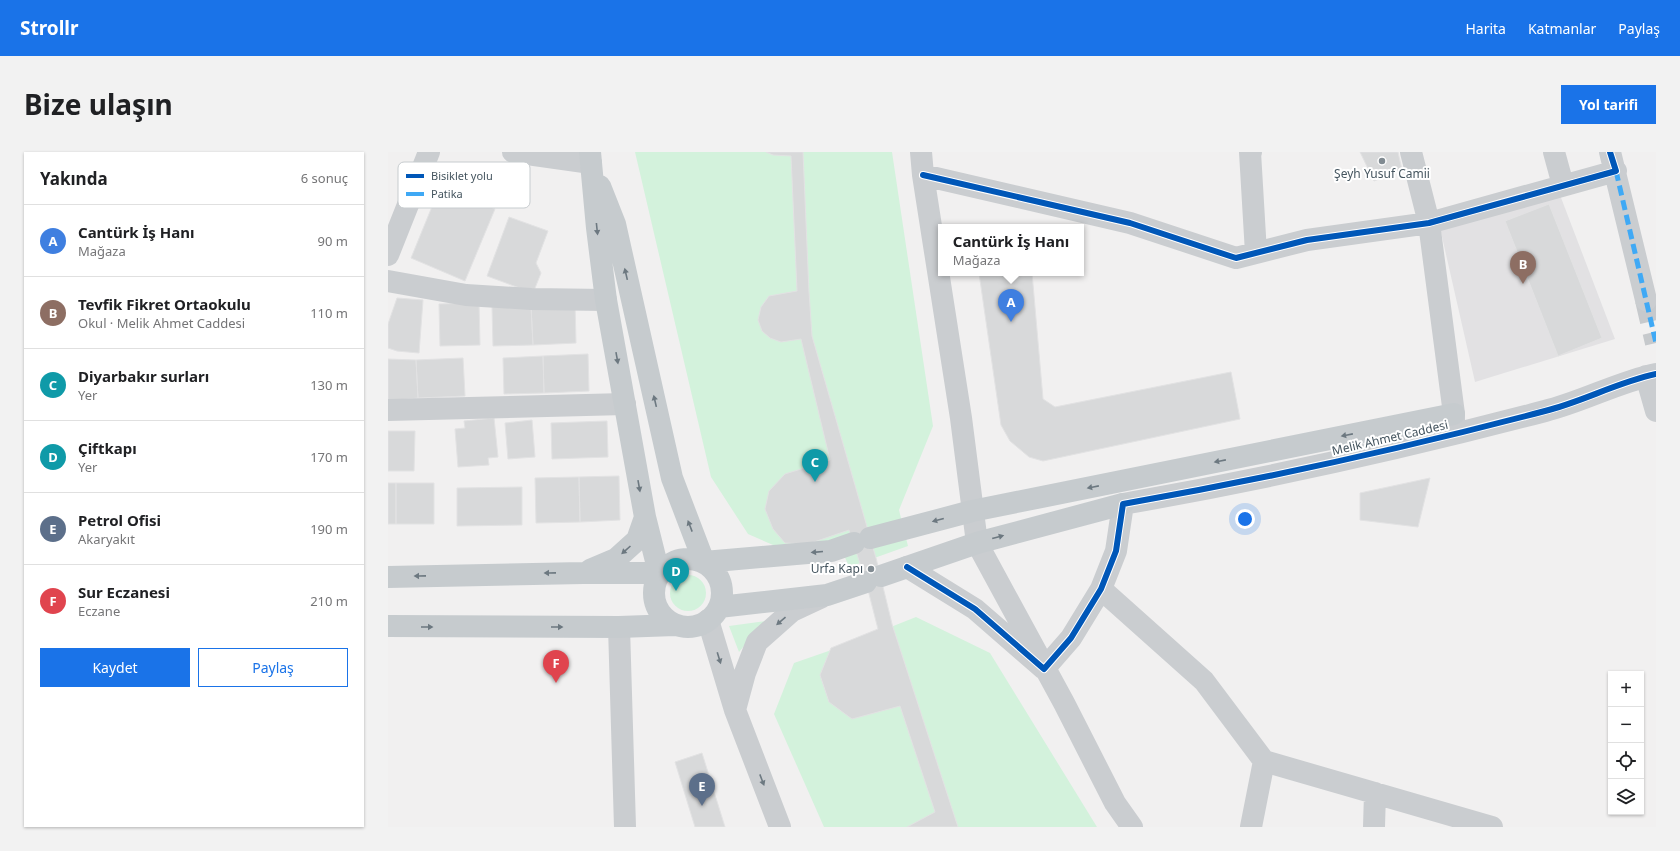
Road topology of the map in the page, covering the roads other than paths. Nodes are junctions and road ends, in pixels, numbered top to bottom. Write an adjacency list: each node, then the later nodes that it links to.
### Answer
1 (429, 152): 8 (street)
2 (513, 152): 7 (street)
3 (921, 152): 10 (street)
4 (1251, 152): 14 (street)
5 (1411, 152): 13 (street)
6 (1554, 152): 11 (street)
7 (591, 157): 19 (main road, one-way to 19); 30 (main road, one-way to 7)
8 (425, 162)
9 (1613, 162): 11 (street); 20 (street)
10 (923, 176): 14 (street); 16 (street)
11 (1563, 185): 13 (street)
12 (407, 208): 15 (street)
13 (1429, 223): 14 (street); 25 (street)
14 (1256, 253)
15 (388, 255)
16 (938, 272)
17 (939, 276): 27 (street)
18 (388, 281): 19 (street)
19 (606, 300): 22 (main road, one-way to 22)
20 (1646, 300)
21 (1651, 375): 24 (street); 25 (street, Melik Ahmet Caddesi)
22 (625, 404): 23 (street); 28 (main road, one-way to 28)
23 (388, 410)
24 (1656, 411)
25 (1454, 424): 26 (street, Melik Ahmet Caddesi); 27 (main road, one-way to 27)
26 (1123, 504): 29 (main road, one-way to 26); 35 (street)
27 (972, 511): 29 (street); 30 (main road, one-way to 30)
28 (645, 517): 32 (main road, one-way to 32); 33 (main road)
29 (977, 543): 31 (main road); 41 (street)
30 (704, 562): 33 (main road); 37 (main road)
31 (907, 567): 36 (main road); 41 (street)
32 (583, 573): 33 (main road); 34 (main road, one-way to 34)
33 (659, 573): 38 (main road)
34 (388, 577)
35 (1101, 589): 41 (street); 43 (street)
36 (827, 595): 37 (main road); 42 (street, one-way to 42)
37 (713, 614): 38 (main road); 42 (street, one-way to 42)
38 (675, 625): 40 (main road)
39 (388, 626): 40 (main road, one-way to 40)
40 (619, 627): 45 (street)
41 (1044, 669): 47 (street)
42 (735, 710): 46 (street, one-way to 46)
43 (1264, 761): 44 (street); 48 (street)
44 (1375, 794): 49 (street); 50 (street)
45 (625, 827)
46 (780, 827)
47 (1132, 827)
48 (1251, 827)
49 (1374, 827)
50 (1492, 827)

